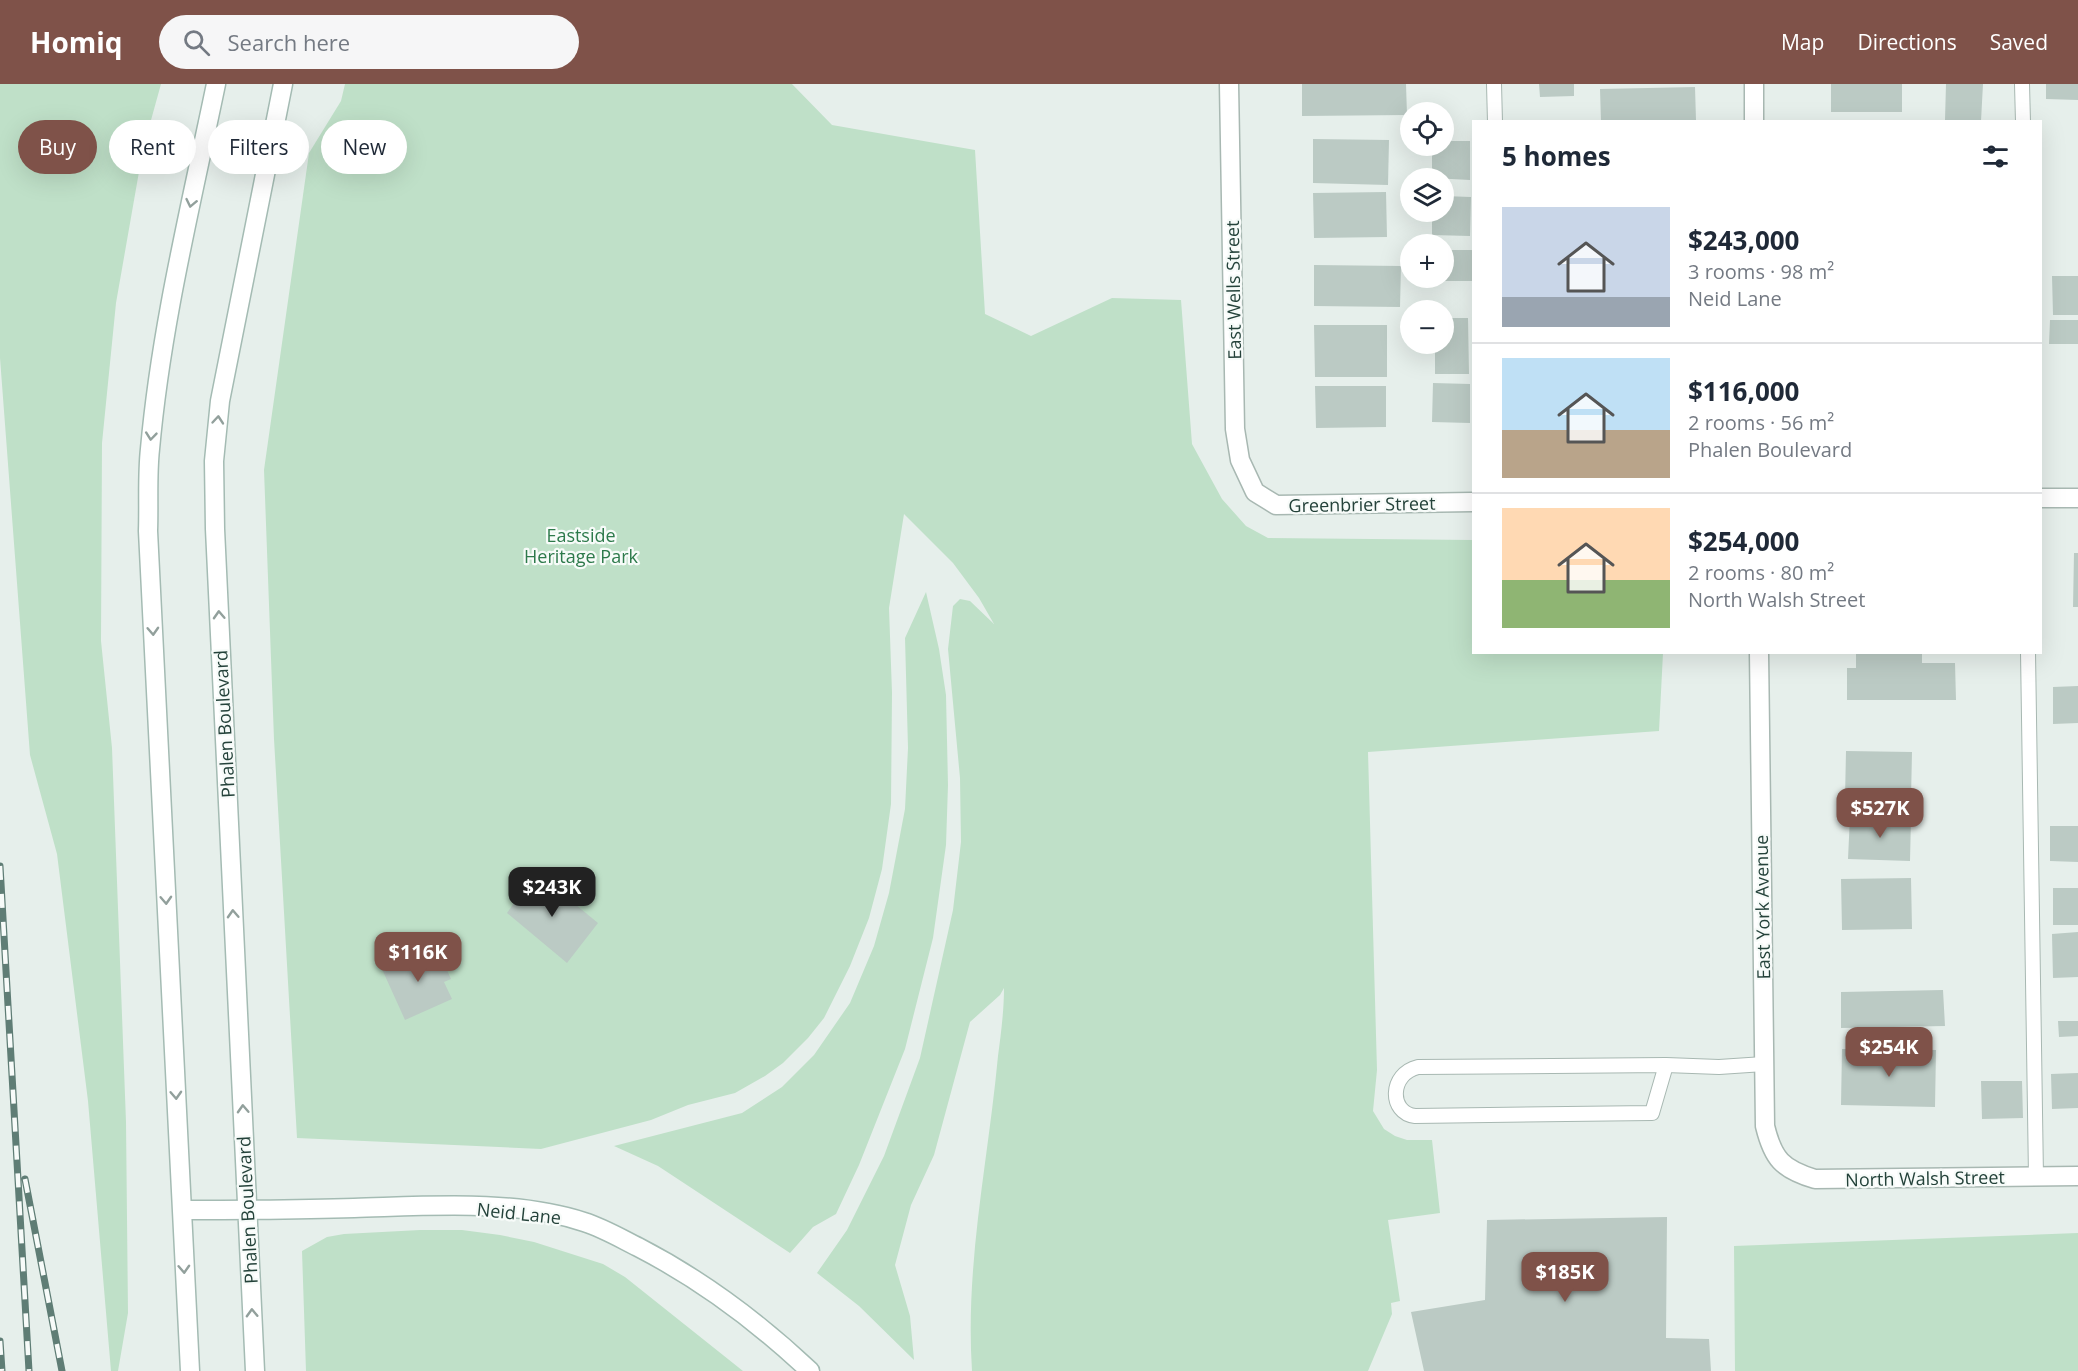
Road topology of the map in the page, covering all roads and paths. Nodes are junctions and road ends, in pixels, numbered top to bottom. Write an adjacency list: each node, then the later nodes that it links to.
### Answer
1 (216, 84): 21 (main road, one-way to 21)
2 (283, 84): 22 (main road, Phalen Boulevard, one-way to 2)
3 (1230, 84): 10 (main road, East Wells Street)
4 (1494, 84): 7 (lane)
5 (1754, 84): 8 (main road)
6 (2022, 84): 9 (lane)
7 (1495, 120)
8 (1754, 120)
9 (2023, 120)
10 (1255, 492): 13 (main road, Greenbrier Street)
11 (2042, 498): 12 (main road)
12 (2078, 498)
13 (1472, 502)
14 (1759, 654): 16 (main road, East York Avenue)
15 (2028, 654): 20 (lane)
16 (1764, 1064): 17 (lane); 18 (main road, East York Avenue)
17 (1666, 1065): 17 (lane)
18 (1778, 1160): 20 (main road, North Walsh Street)
19 (2078, 1176): 20 (main road, North Walsh Street)
20 (2036, 1177)
21 (182, 1210): 22 (main road, Neid Lane); 23 (main road, one-way to 23)
22 (248, 1210): 24 (main road, Phalen Boulevard, one-way to 22); 25 (main road, Neid Lane)
23 (190, 1371)
24 (255, 1371)
25 (810, 1371)

